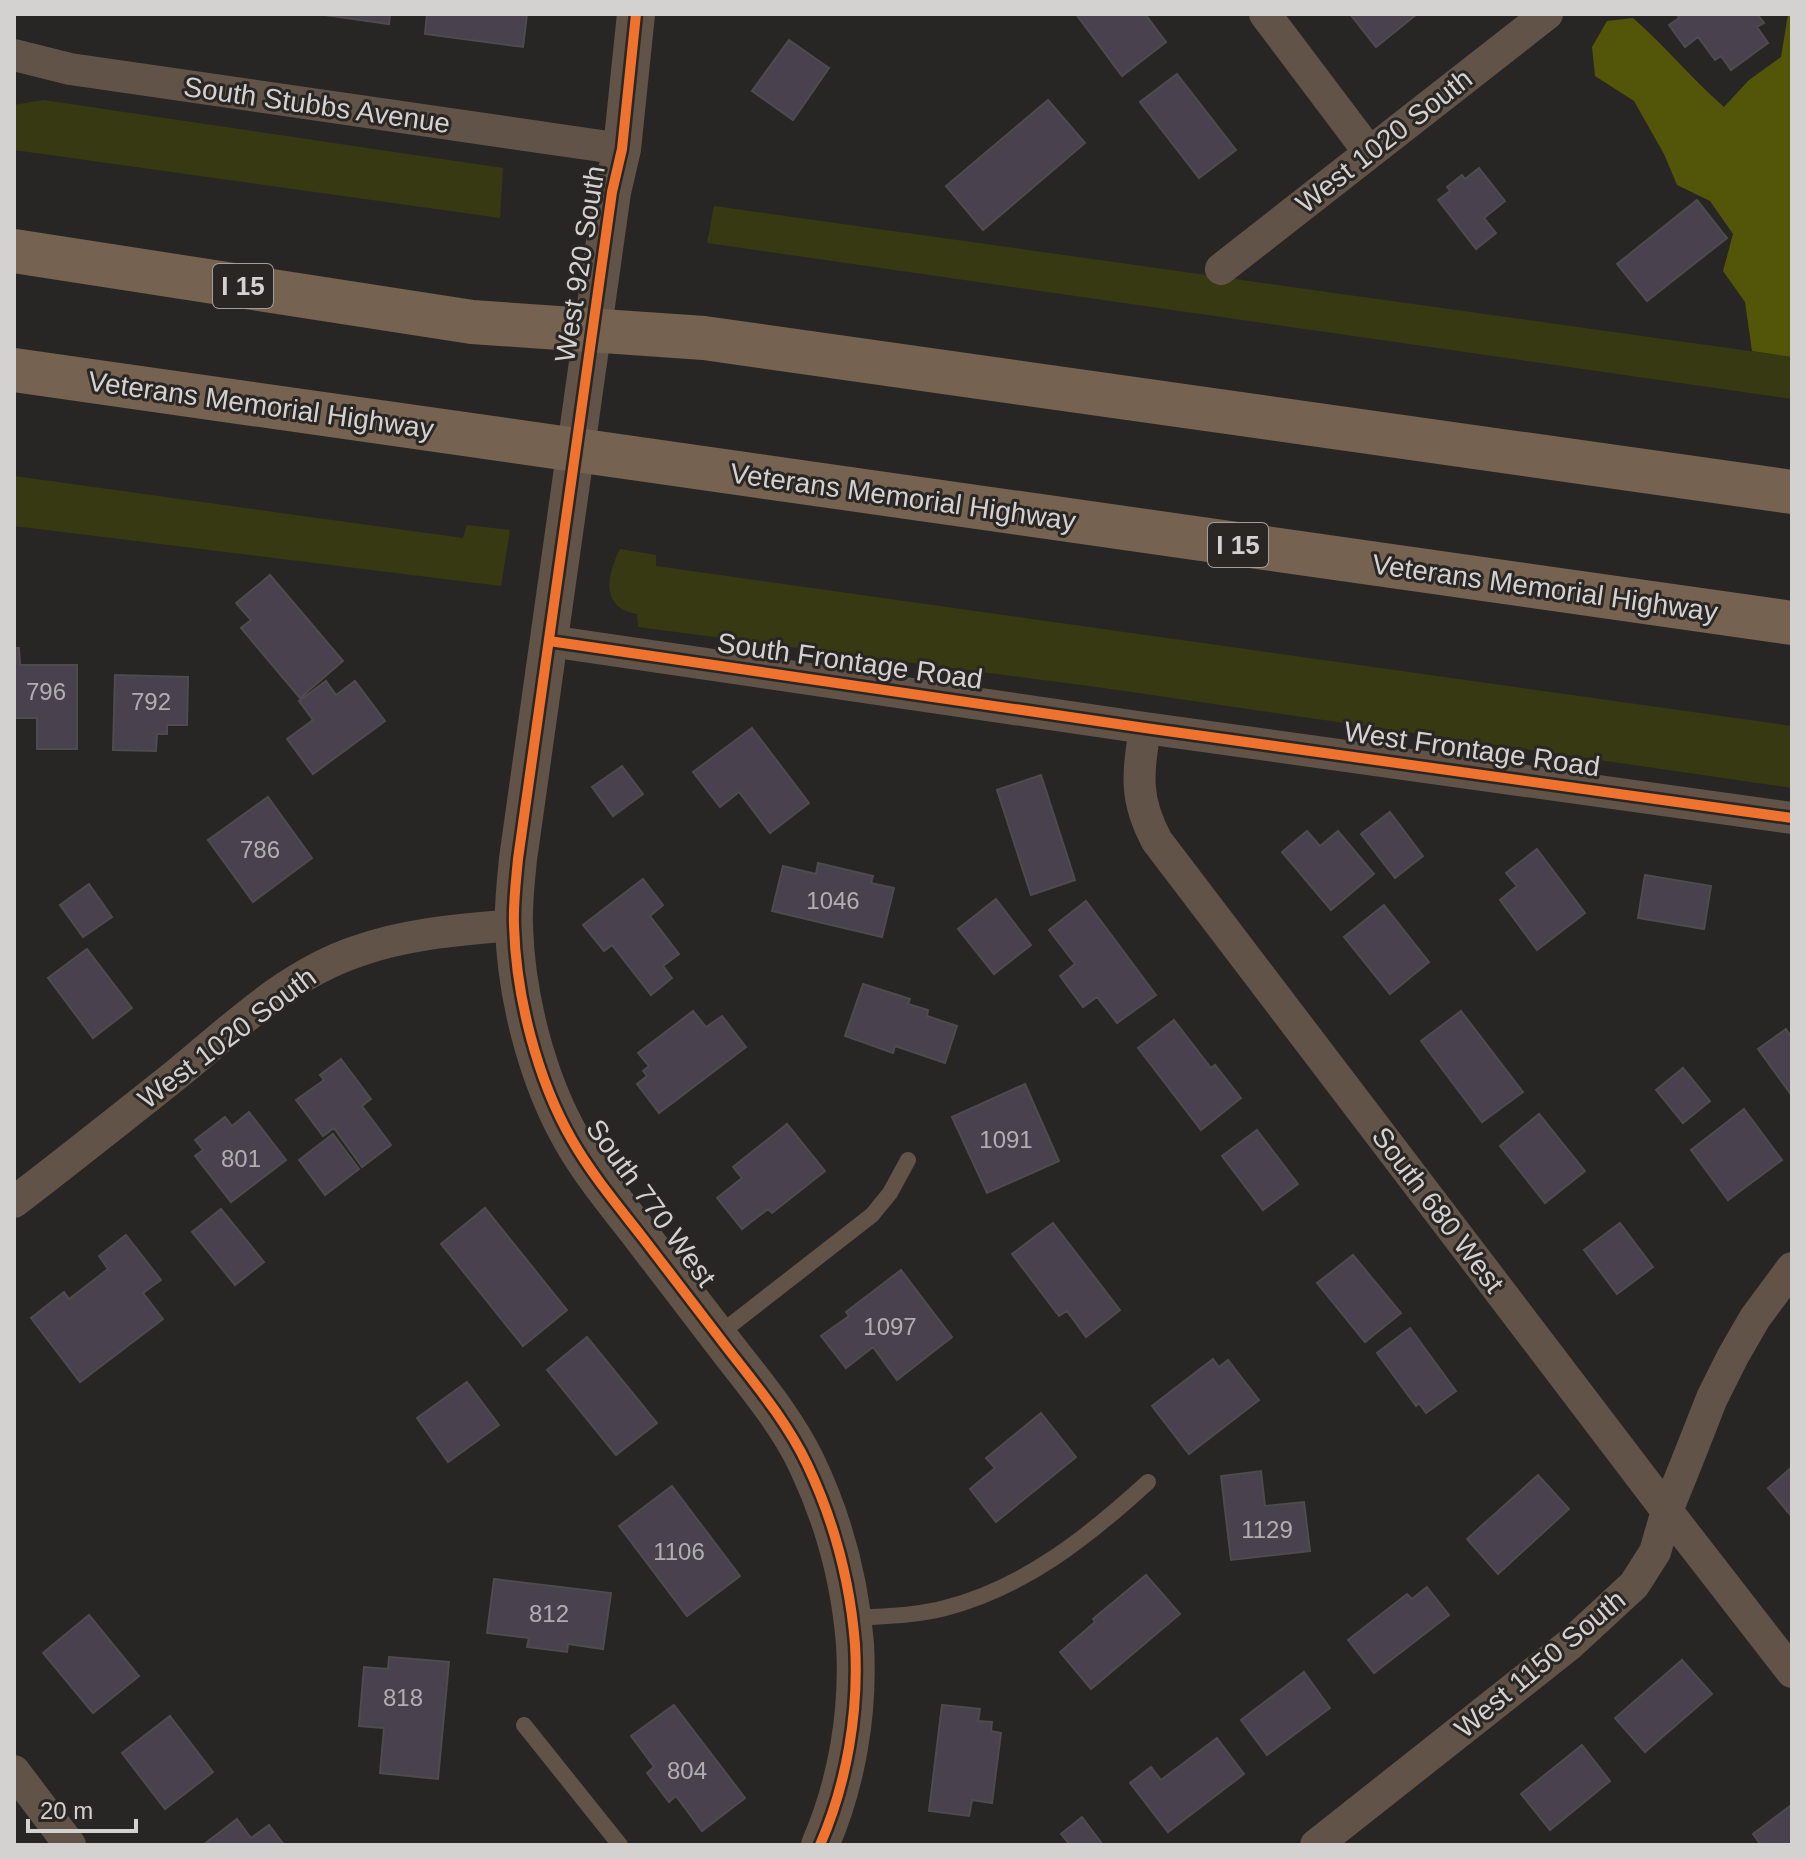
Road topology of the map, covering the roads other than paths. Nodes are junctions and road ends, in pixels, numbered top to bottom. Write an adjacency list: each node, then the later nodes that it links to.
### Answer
1 (636, 14): 5 (street, West 920 South)
2 (1265, 14): 6 (street)
3 (1547, 14): 6 (street, West 1020 South)
4 (14, 55): 5 (street, South Stubbs Avenue)
5 (622, 149): 11 (street, West 920 South)
6 (1369, 152): 8 (street, West 1020 South)
7 (14, 251): 10 (highway, I 15)
8 (1221, 269)
9 (14, 370): 12 (highway, Veterans Memorial Highway / I 15)
10 (1792, 492)
11 (566, 520): 13 (street, South 770 West)
12 (1792, 623)
13 (549, 641): 14 (street, South Frontage Road); 16 (street, South 770 West)
14 (1145, 728): 15 (street, West Frontage Road); 22 (street, South 680 West)
15 (1792, 818)
16 (514, 925): 18 (street, West 1020 South); 20 (street, South 770 West)
17 (908, 1160): 20 (lane)
18 (14, 1202)
19 (1792, 1268): 22 (street, West 1150 South)
20 (718, 1335): 23 (street, South 770 West)
21 (1148, 1482): 23 (lane)
22 (1667, 1511): 24 (street, South 680 West); 30 (street, West 1150 South)
23 (853, 1618): 27 (street, South 770 West)
24 (1792, 1672)
25 (524, 1725): 29 (lane)
26 (14, 1771): 28 (street)
27 (823, 1838)
28 (70, 1845)
29 (620, 1845)
30 (1316, 1845)

